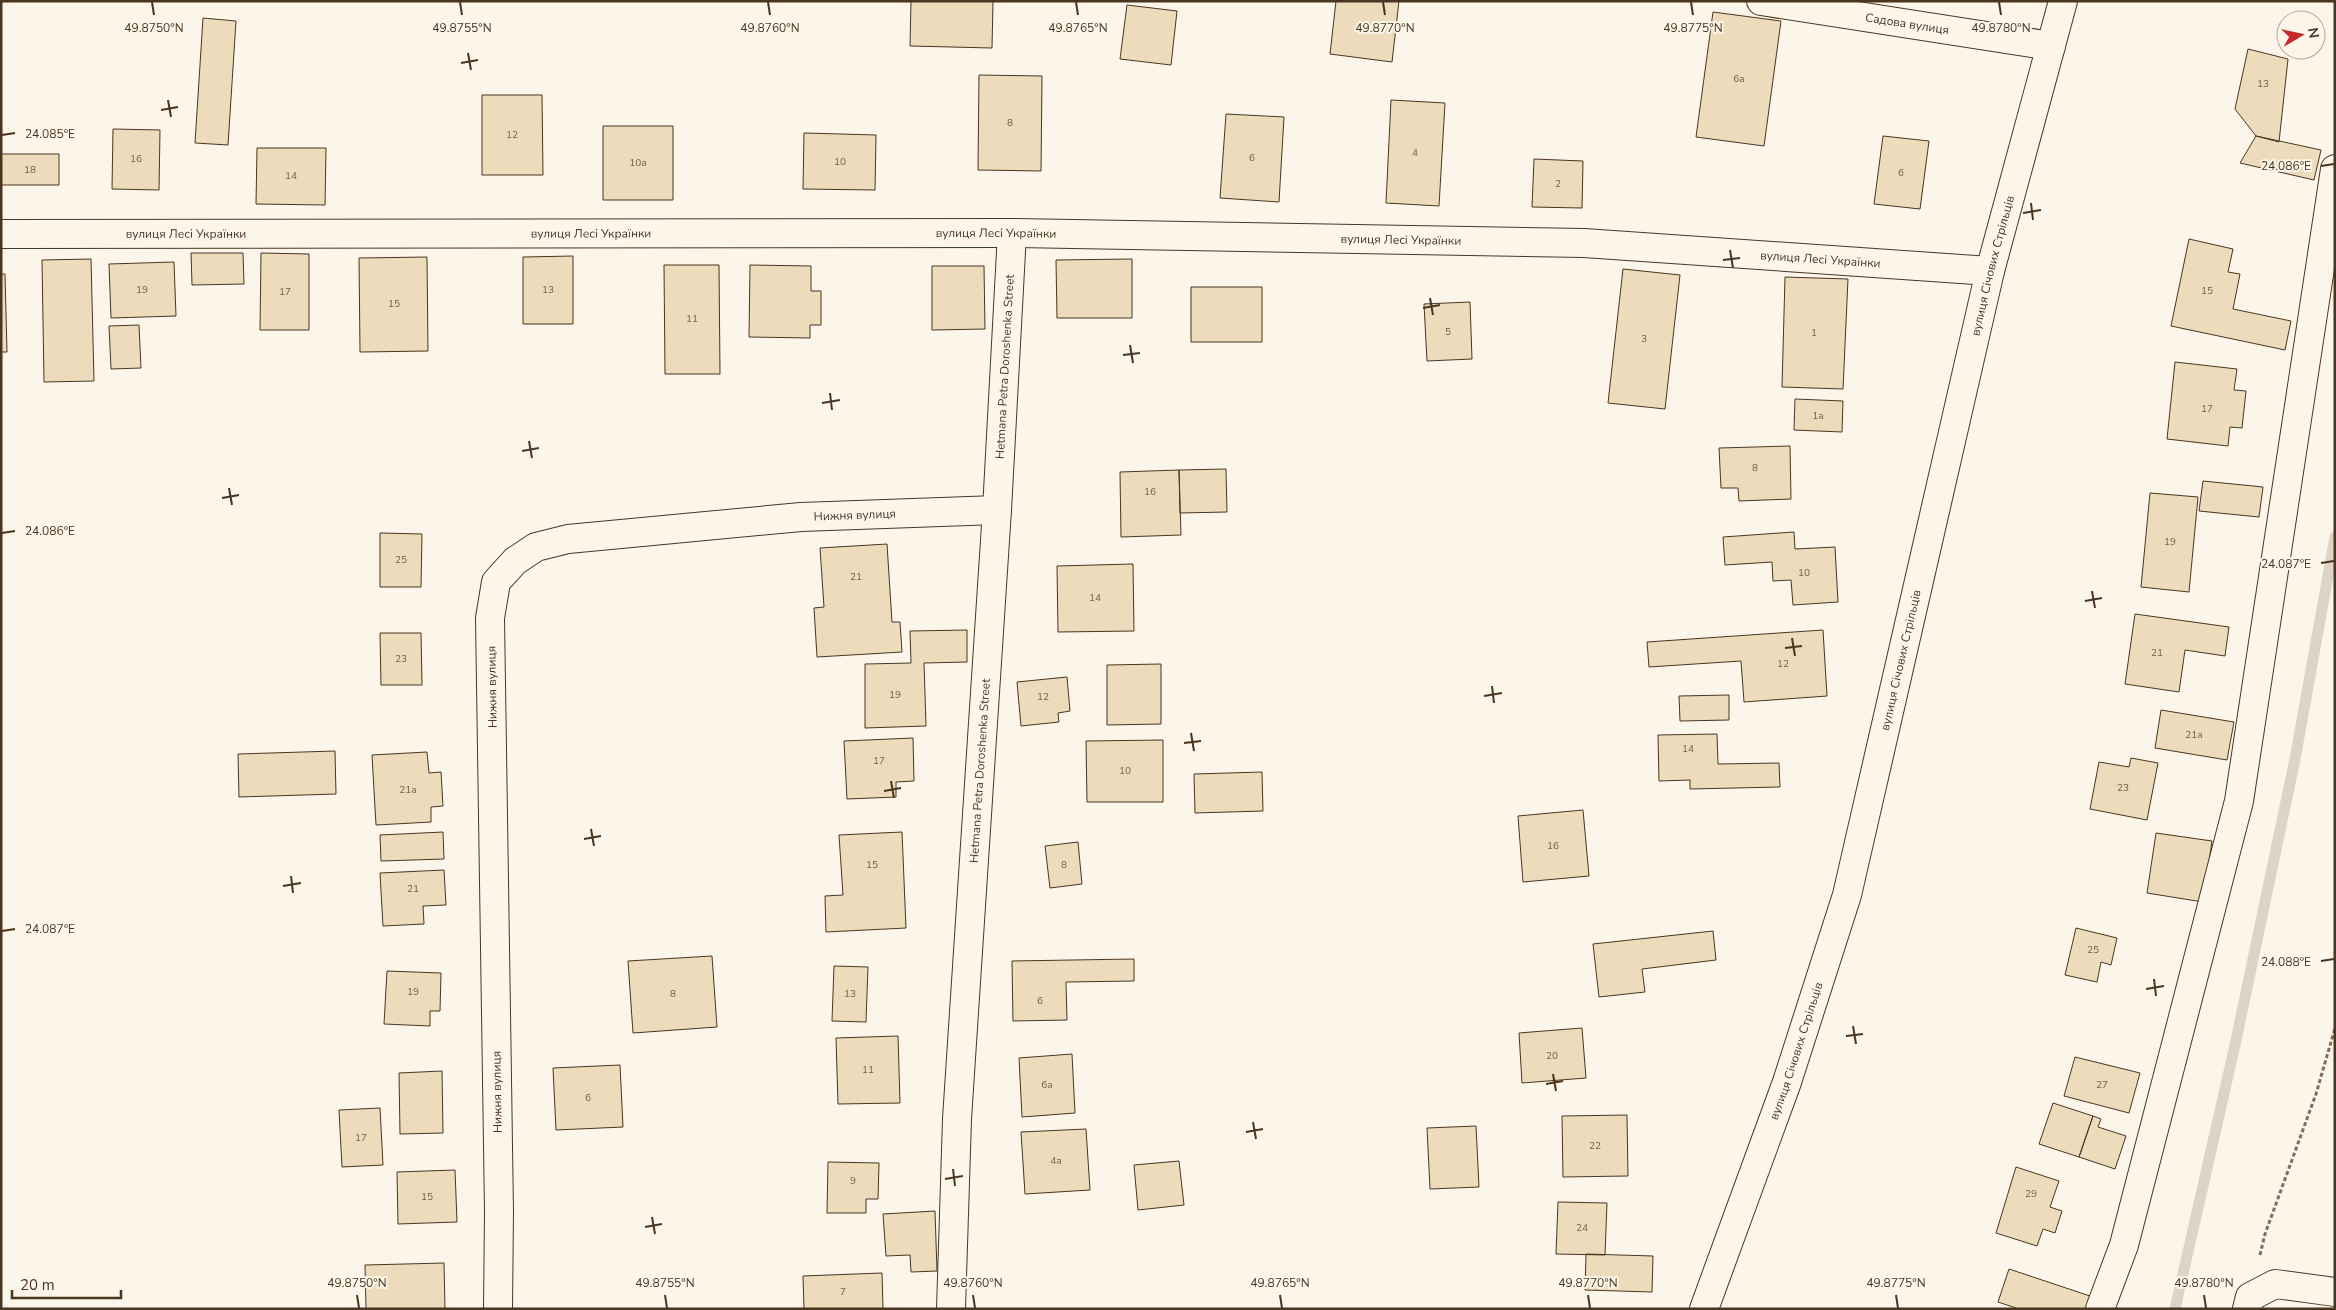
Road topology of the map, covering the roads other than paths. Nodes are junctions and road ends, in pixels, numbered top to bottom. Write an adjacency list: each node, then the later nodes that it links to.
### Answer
1 (1761, 1): 3 (street, Садова вулиця)
2 (2063, 1): 3 (street, вулиця Січових Стрільців)
3 (2051, 46): 7 (street, вулиця Січових Стрільців)
4 (2335, 169): 14 (street)
5 (1012, 233): 6 (street, вулиця Лесі Українки); 7 (street, вулиця Лесі Українки); 8 (street, Hetmana Petra Doroshenka Street)
6 (1, 234)
7 (1990, 271): 13 (street, вулиця Січових Стрільців)
8 (997, 510): 11 (street, Нижня вулиця); 12 (street, Hetmana Petra Doroshenka Street)
9 (2335, 1292): 10 (street)
10 (2248, 1303)
11 (498, 1309)
12 (951, 1309)
13 (1704, 1309)
14 (2100, 1309)

